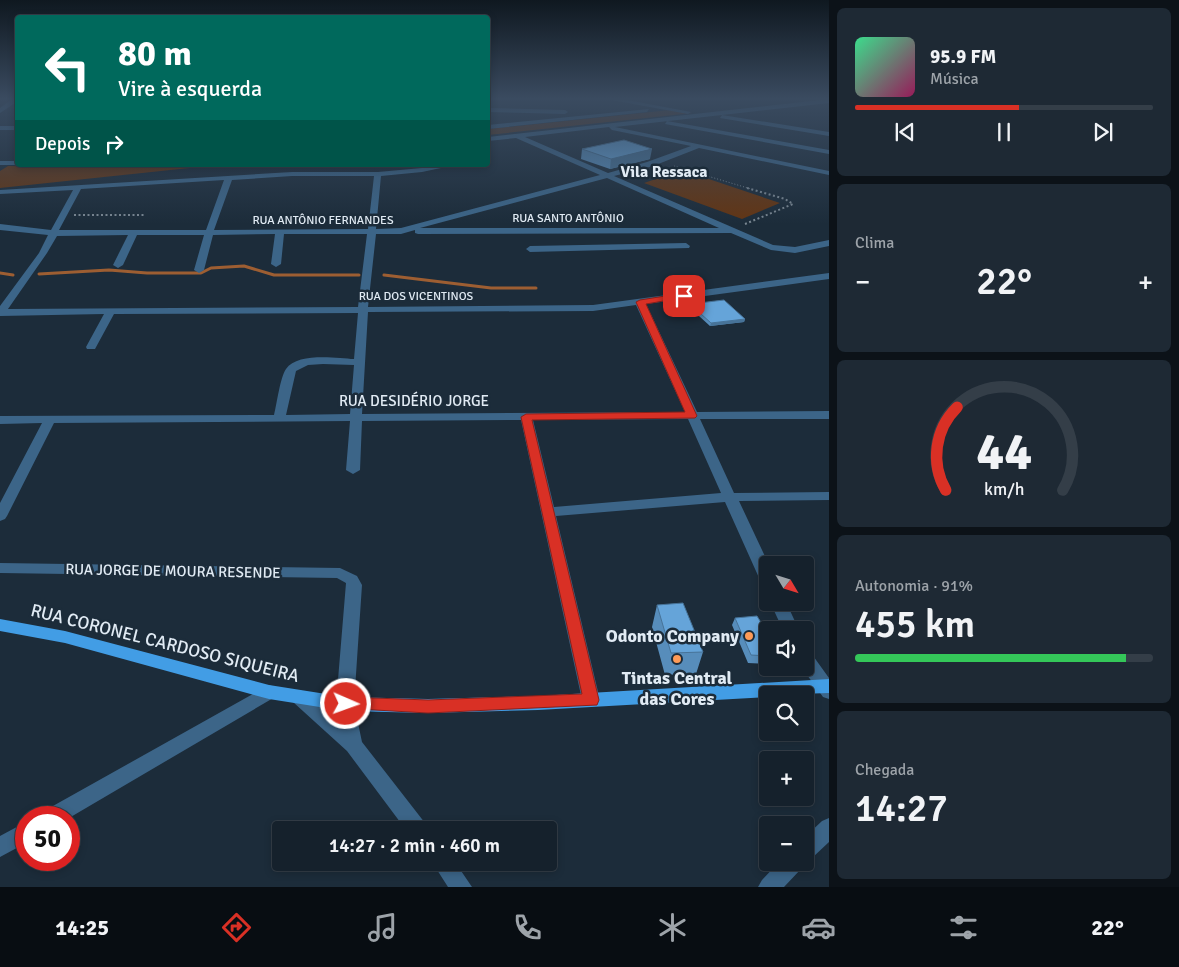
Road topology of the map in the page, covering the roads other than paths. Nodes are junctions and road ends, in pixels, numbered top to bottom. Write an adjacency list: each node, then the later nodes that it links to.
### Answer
1 (527, 140): 13 (street)
2 (671, 140): 5 (street)
3 (732, 140): 7 (street)
4 (799, 140): 7 (street)
5 (699, 146): 7 (street); 13 (street, RUA ANTÔNIO FERNANDES)
6 (829, 152): 7 (street)
7 (789, 155): 11 (street)
8 (0, 163): 9 (street)
9 (15, 163)
10 (439, 167): 12 (street)
11 (829, 173)
12 (378, 174): 14 (street); 20 (street)
13 (608, 176): 18 (street); 21 (street, RUA ANTÔNIO FERNANDES)
14 (229, 178): 15 (street); 23 (street)
15 (78, 188): 16 (street); 25 (street)
16 (0, 192)
17 (0, 227): 25 (street, RUA ANTÔNIO FERNANDES)
18 (738, 228): 19 (street, RUA SANTO ANTÔNIO); 26 (street)
19 (608, 230): 21 (street, RUA SANTO ANTÔNIO); 28 (street)
20 (371, 231): 21 (street, RUA ANTÔNIO FERNANDES); 24 (street, RUA ANTÔNIO FERNANDES); 35 (street)
21 (401, 231)
22 (134, 232): 23 (street, RUA ANTÔNIO FERNANDES); 25 (street, RUA ANTÔNIO FERNANDES); 31 (street)
23 (209, 232): 24 (street, RUA ANTÔNIO FERNANDES); 32 (street)
24 (280, 232): 30 (street)
25 (54, 233): 37 (street)
26 (829, 243)
27 (686, 246): 28 (street)
28 (614, 247): 29 (street)
29 (530, 249)
30 (276, 264)
31 (118, 265)
32 (199, 270)
33 (829, 276): 34 (street, RUA DOS VICENTINOS)
34 (640, 302): 35 (street, RUA DOS VICENTINOS); 41 (street)
35 (363, 309): 36 (street, RUA DOS VICENTINOS); 39 (street)
36 (111, 310): 37 (street, RUA DOS VICENTINOS); 38 (street)
37 (0, 312)
38 (91, 347)
39 (359, 362): 43 (street); 45 (street)
40 (829, 415): 41 (street, RUA DESIDÉRIO JORGE)
41 (691, 416): 42 (street, RUA DESIDÉRIO JORGE); 49 (street)
42 (526, 417): 43 (street, RUA DESIDÉRIO JORGE); 50 (street)
43 (356, 418): 45 (street, RUA DESIDÉRIO JORGE); 47 (street)
44 (50, 419): 45 (street, RUA DESIDÉRIO JORGE); 46 (street, RUA DESIDÉRIO JORGE); 51 (street)
45 (279, 419)
46 (0, 420)
47 (353, 470)
48 (829, 496): 49 (street)
49 (729, 498): 50 (street); 52 (street)
50 (547, 512): 59 (street)
51 (0, 516)
52 (759, 561)
53 (0, 568): 60 (street, RUA JORGE DE MOURA RESENDE)
54 (0, 625): 57 (main road, RUA CORONEL CARDOSO SIQUEIRA)
55 (814, 670): 56 (street)
56 (827, 688): 59 (main road, RUA CORONEL CARDOSO SIQUEIRA)
57 (269, 692): 58 (main road, RUA CORONEL CARDOSO SIQUEIRA); 62 (street)
58 (299, 697): 60 (main road, RUA CORONEL CARDOSO SIQUEIRA); 61 (street)
59 (591, 700): 60 (main road, RUA CORONEL CARDOSO SIQUEIRA)
60 (346, 704): 61 (street)
61 (353, 745): 63 (street)
62 (72, 806)
63 (411, 821)
64 (829, 828): 66 (street)
65 (15, 838): 67 (street)
66 (814, 842)
67 (0, 847)
68 (449, 871): 70 (street)
69 (785, 871): 71 (street)
70 (461, 887)
71 (769, 887)

